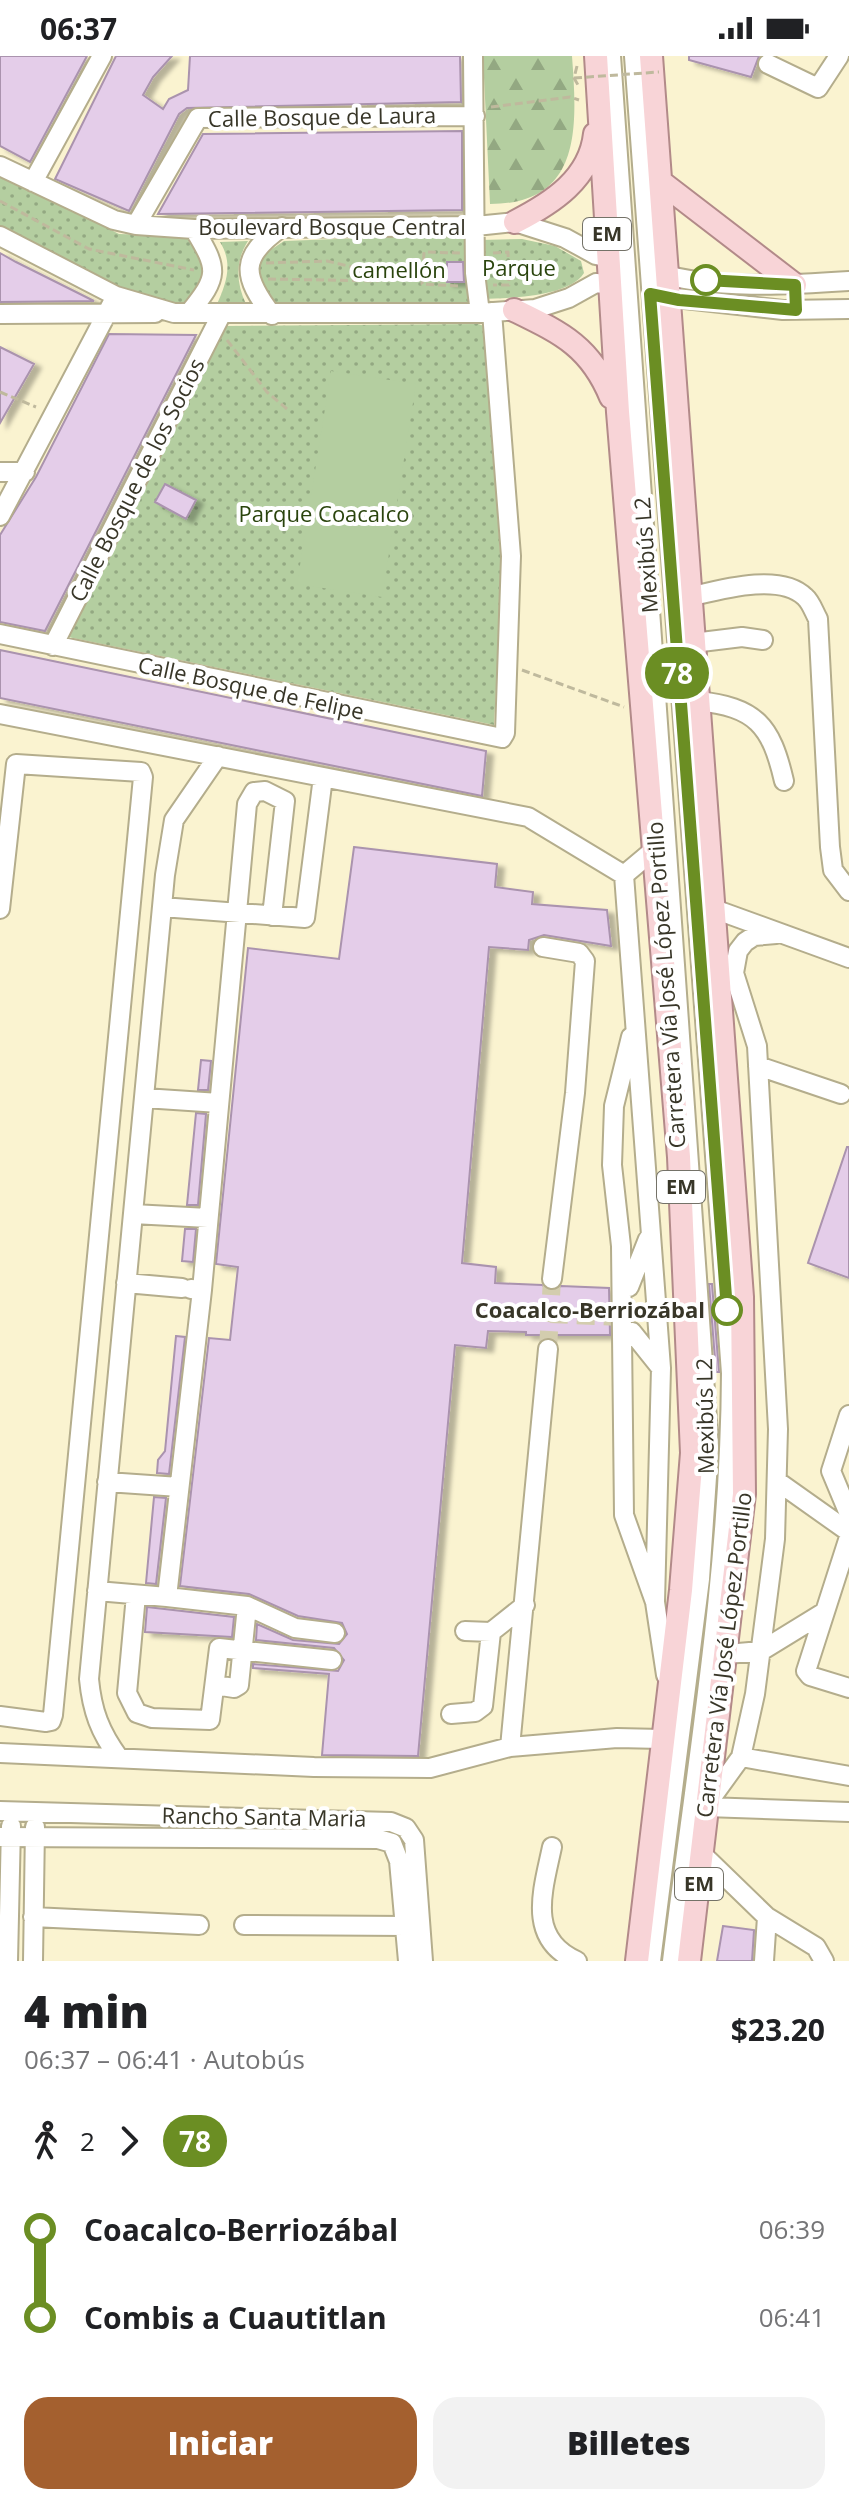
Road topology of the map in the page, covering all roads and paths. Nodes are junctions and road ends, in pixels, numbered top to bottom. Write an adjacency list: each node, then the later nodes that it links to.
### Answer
1 (102, 56): 13 (street)
2 (473, 56): 11 (street)
3 (596, 56): 10 (main road, Carretera Vía José López Portillo / EM)
4 (611, 56): 24 (street)
5 (634, 56): 33 (street, Mexibús L2)
6 (838, 56): 8 (street)
7 (655, 64): 9 (path, bridge); 14 (main road, Carretera Vía José López Portillo / EM)
8 (768, 64)
9 (574, 78)
10 (593, 102): 11 (path); 16 (main road); 24 (main road, Carretera Vía José López Portillo / EM)
11 (483, 112): 17 (street, Calle Bosque de Laura); 18 (street)
12 (0, 166): 13 (street, Boulevard Bosque Central)
13 (33, 182): 17 (street, Boulevard Bosque Central)
14 (661, 182): 33 (main road, Carretera Vía José López Portillo / EM); 35 (main road)
15 (0, 201): 28 (path)
16 (515, 222): 18 (street, Boulevard Bosque Central); 24 (street, Boulevard Bosque Central)
17 (136, 225): 20 (street, Boulevard Bosque Central)
18 (476, 226): 19 (street, Boulevard Bosque Central); 41 (street)
19 (282, 227): 20 (street, Boulevard Bosque Central); 45 (street)
20 (194, 229): 42 (street)
21 (0, 236): 38 (street)
22 (464, 253): 27 (path)
23 (484, 253): 25 (path)
24 (617, 259): 33 (street, Boulevard Bosque Central); 34 (main road, Carretera Vía José López Portillo / EM)
25 (509, 267): 26 (path); 37 (path)
26 (542, 268)
27 (422, 269): 30 (path); 36 (path)
28 (202, 270)
29 (262, 270): 30 (path)
30 (378, 271): 31 (path)
31 (263, 279)
32 (849, 281): 35 (street)
33 (658, 284): 34 (street); 35 (street); 40 (street); 54 (main road, Carretera Vía José López Portillo / EM); 153 (street, Mexibús L2)
34 (611, 285): 41 (street); 50 (main road, Carretera Vía José López Portillo / EM); 152 (street, Mexibús L2)
35 (795, 285): 40 (street)
36 (466, 286)
37 (485, 286)
38 (116, 296): 42 (street); 44 (street)
39 (849, 309): 40 (street)
40 (796, 310)
41 (495, 312): 45 (street); 50 (main road); 59 (street)
42 (181, 313): 44 (street); 46 (street)
43 (0, 314): 44 (street)
44 (108, 314): 52 (street)
45 (272, 315): 46 (street)
46 (218, 320): 49 (path); 58 (street, Calle Bosque de los Socios)
47 (0, 392): 48 (path)
48 (36, 407)
49 (287, 409)
50 (618, 412): 66 (main road, Carretera Vía José López Portillo / EM)
51 (0, 472): 52 (street)
52 (25, 472): 53 (street)
53 (0, 516)
54 (689, 597): 57 (main road, Carretera Vía José López Portillo / EM); 70 (street)
55 (0, 634): 58 (street, Calle Bosque de Felipe)
56 (763, 640): 57 (street)
57 (693, 643): 60 (main road, Carretera Vía José López Portillo / EM)
58 (53, 646): 59 (street, Calle Bosque de Felipe)
59 (507, 665): 61 (path)
60 (697, 701): 65 (street); 73 (main road, Carretera Vía José López Portillo / EM)
61 (629, 708)
62 (0, 714): 63 (street)
63 (218, 756): 64 (street); 67 (street)
64 (323, 777): 68 (street); 75 (street)
65 (784, 781)
66 (655, 849): 68 (street); 123 (main road, Carretera Vía José López Portillo / EM)
67 (165, 875): 69 (street); 71 (street)
68 (624, 875): 81 (street)
69 (133, 876): 72 (street); 82 (street)
70 (849, 891)
71 (162, 907): 74 (street); 83 (street)
72 (0, 909)
73 (714, 909): 76 (street); 79 (main road, Carretera Vía José López Portillo / EM)
74 (237, 915): 75 (street); 75 (street); 87 (street)
75 (272, 916)
76 (776, 934): 78 (street); 80 (street)
77 (543, 947): 91 (street)
78 (849, 958)
79 (718, 966): 80 (street); 120 (main road, Carretera Vía José López Portillo / EM)
80 (737, 984): 84 (street)
81 (635, 1027): 90 (street); 111 (street)
82 (117, 1049): 83 (street); 99 (street)
83 (148, 1050): 86 (street)
84 (758, 1066): 85 (street); 101 (street)
85 (841, 1094)
86 (144, 1098): 87 (street); 88 (street)
87 (219, 1103): 89 (street)
88 (133, 1214): 89 (street); 92 (street)
89 (208, 1218): 94 (street)
90 (650, 1232): 93 (street); 97 (street)
91 (552, 1279)
92 (126, 1283): 94 (street); 98 (street)
93 (629, 1287)
94 (192, 1289): 103 (street)
95 (632, 1332): 97 (street)
96 (548, 1349): 112 (street)
97 (661, 1368): 111 (street)
98 (118, 1395): 99 (street); 102 (street)
99 (81, 1406): 104 (street)
100 (849, 1415): 106 (street)
101 (777, 1481): 107 (street); 118 (street)
102 (107, 1482): 103 (street); 105 (street)
103 (179, 1487): 110 (street)
104 (73, 1507): 105 (street); 125 (street)
105 (104, 1511): 108 (street)
106 (849, 1514)
107 (849, 1534): 114 (street)
108 (97, 1591): 109 (street); 130 (street)
109 (136, 1595): 110 (street); 119 (street)
110 (167, 1597): 113 (street)
111 (655, 1602): 123 (street)
112 (525, 1605): 116 (street); 127 (street)
113 (247, 1606): 117 (street); 119 (street)
114 (823, 1613): 118 (street); 122 (street)
115 (465, 1631): 116 (street)
116 (491, 1632): 124 (street)
117 (335, 1633)
118 (761, 1651): 120 (street); 129 (street)
119 (242, 1652): 121 (street)
120 (727, 1654): 132 (main road, Carretera Vía José López Portillo / EM)
121 (332, 1660)
122 (849, 1688)
123 (669, 1694): 126 (main road, Carretera Vía José López Portillo / EM)
124 (451, 1714)
125 (0, 1716)
126 (662, 1739): 127 (street); 151 (main road, Carretera Vía José López Portillo / EM)
127 (510, 1747): 130 (street)
128 (0, 1753): 130 (street)
129 (741, 1757): 131 (street); 132 (street)
130 (119, 1758)
131 (849, 1776)
132 (706, 1807): 135 (street); 139 (main road, Carretera Vía José López Portillo / EM)
133 (6, 1812): 134 (street, Rancho Santa Maria); 137 (street)
134 (34, 1812): 136 (street); 149 (street, Rancho Santa Maria)
135 (849, 1812)
136 (35, 1835): 137 (street, Rancho Santa Maria); 140 (street); 144 (street, Rancho Santa Maria)
137 (6, 1837): 145 (street)
138 (552, 1847): 150 (street)
139 (703, 1855): 141 (street); 154 (main road, Carretera Vía José López Portillo / EM)
140 (33, 1917): 142 (street); 147 (street)
141 (767, 1917): 155 (street); 156 (street)
142 (199, 1925)
143 (244, 1925): 144 (street)
144 (406, 1926): 148 (street, Rancho Santa Maria)
145 (4, 1942): 146 (street)
146 (8, 1961)
147 (33, 1961)
148 (408, 1961)
149 (423, 1961)
150 (577, 1961)
151 (637, 1961)
152 (651, 1961)
153 (672, 1961)
154 (689, 1961)
155 (764, 1961)
156 (824, 1961)

